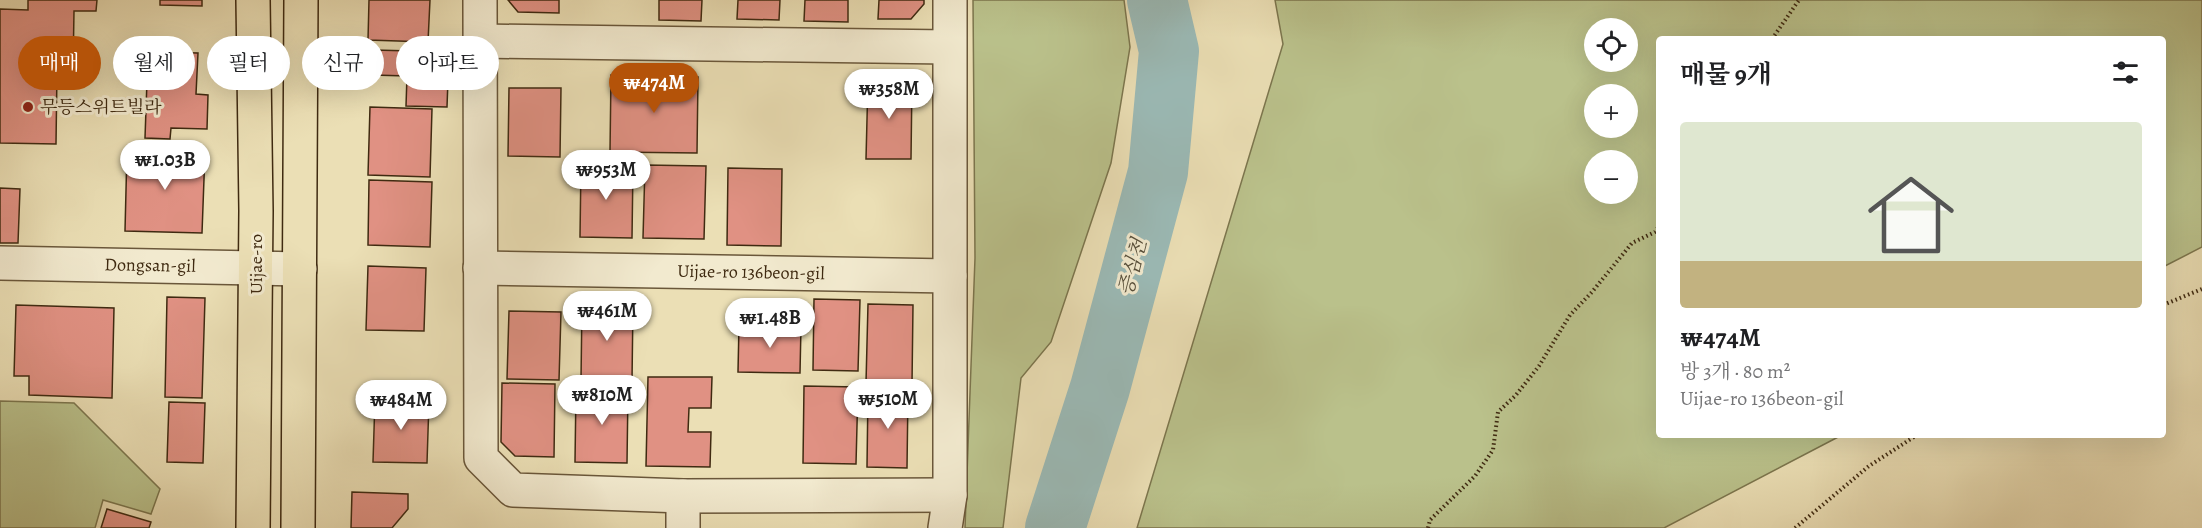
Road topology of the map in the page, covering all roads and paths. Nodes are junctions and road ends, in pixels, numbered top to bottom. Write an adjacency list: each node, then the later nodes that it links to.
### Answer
1 (254, 0): 13 (main road, Uijae-ro)
2 (301, 0): 15 (main road)
3 (480, 0): 6 (street)
4 (950, 0): 9 (street)
5 (1799, 0): 7 (path)
6 (480, 36)
7 (1774, 36)
8 (499, 41): 9 (street)
9 (949, 47): 16 (street)
10 (480, 90): 14 (street)
11 (1656, 230): 26 (path)
12 (0, 263): 13 (street, Dongsan-gil)
13 (256, 267): 15 (street, Dongsan-gil); 22 (main road, Uijae-ro)
14 (480, 268): 16 (street, Uijae-ro 136beon-gil); 21 (street)
15 (300, 269): 23 (main road)
16 (950, 276): 20 (street)
17 (2202, 289): 18 (path)
18 (2166, 304)
19 (1912, 438): 27 (path)
20 (950, 495): 21 (street); 25 (street)
21 (683, 496): 24 (street)
22 (253, 528)
23 (298, 528)
24 (683, 528)
25 (945, 528)
26 (1428, 528)
27 (1796, 528)

